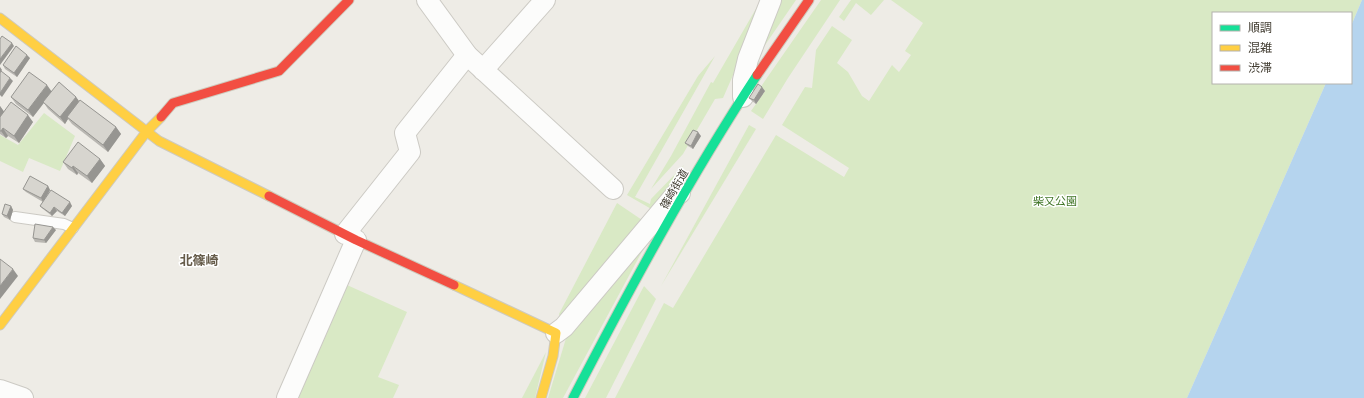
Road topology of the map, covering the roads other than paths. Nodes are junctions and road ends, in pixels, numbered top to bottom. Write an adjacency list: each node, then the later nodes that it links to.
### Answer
1 (349, 0): 10 (street)
2 (427, 0): 7 (street)
3 (545, 0): 8 (street)
4 (771, 0): 9 (street)
5 (809, 0): 9 (street, 篠崎街道)
6 (0, 18): 10 (street)
7 (467, 55): 8 (street); 15 (street)
8 (483, 70): 11 (street)
9 (743, 97): 12 (street, 篠崎街道)
10 (147, 131): 14 (street); 15 (street)
11 (613, 189)
12 (686, 191): 17 (street); 22 (street, 篠崎街道)
13 (15, 217): 14 (lane)
14 (73, 228): 16 (street)
15 (350, 237): 17 (street); 20 (street)
16 (0, 325)
17 (556, 333): 21 (street)
18 (0, 390): 19 (street)
19 (23, 398)
20 (287, 398)
21 (541, 398)
22 (573, 398)

